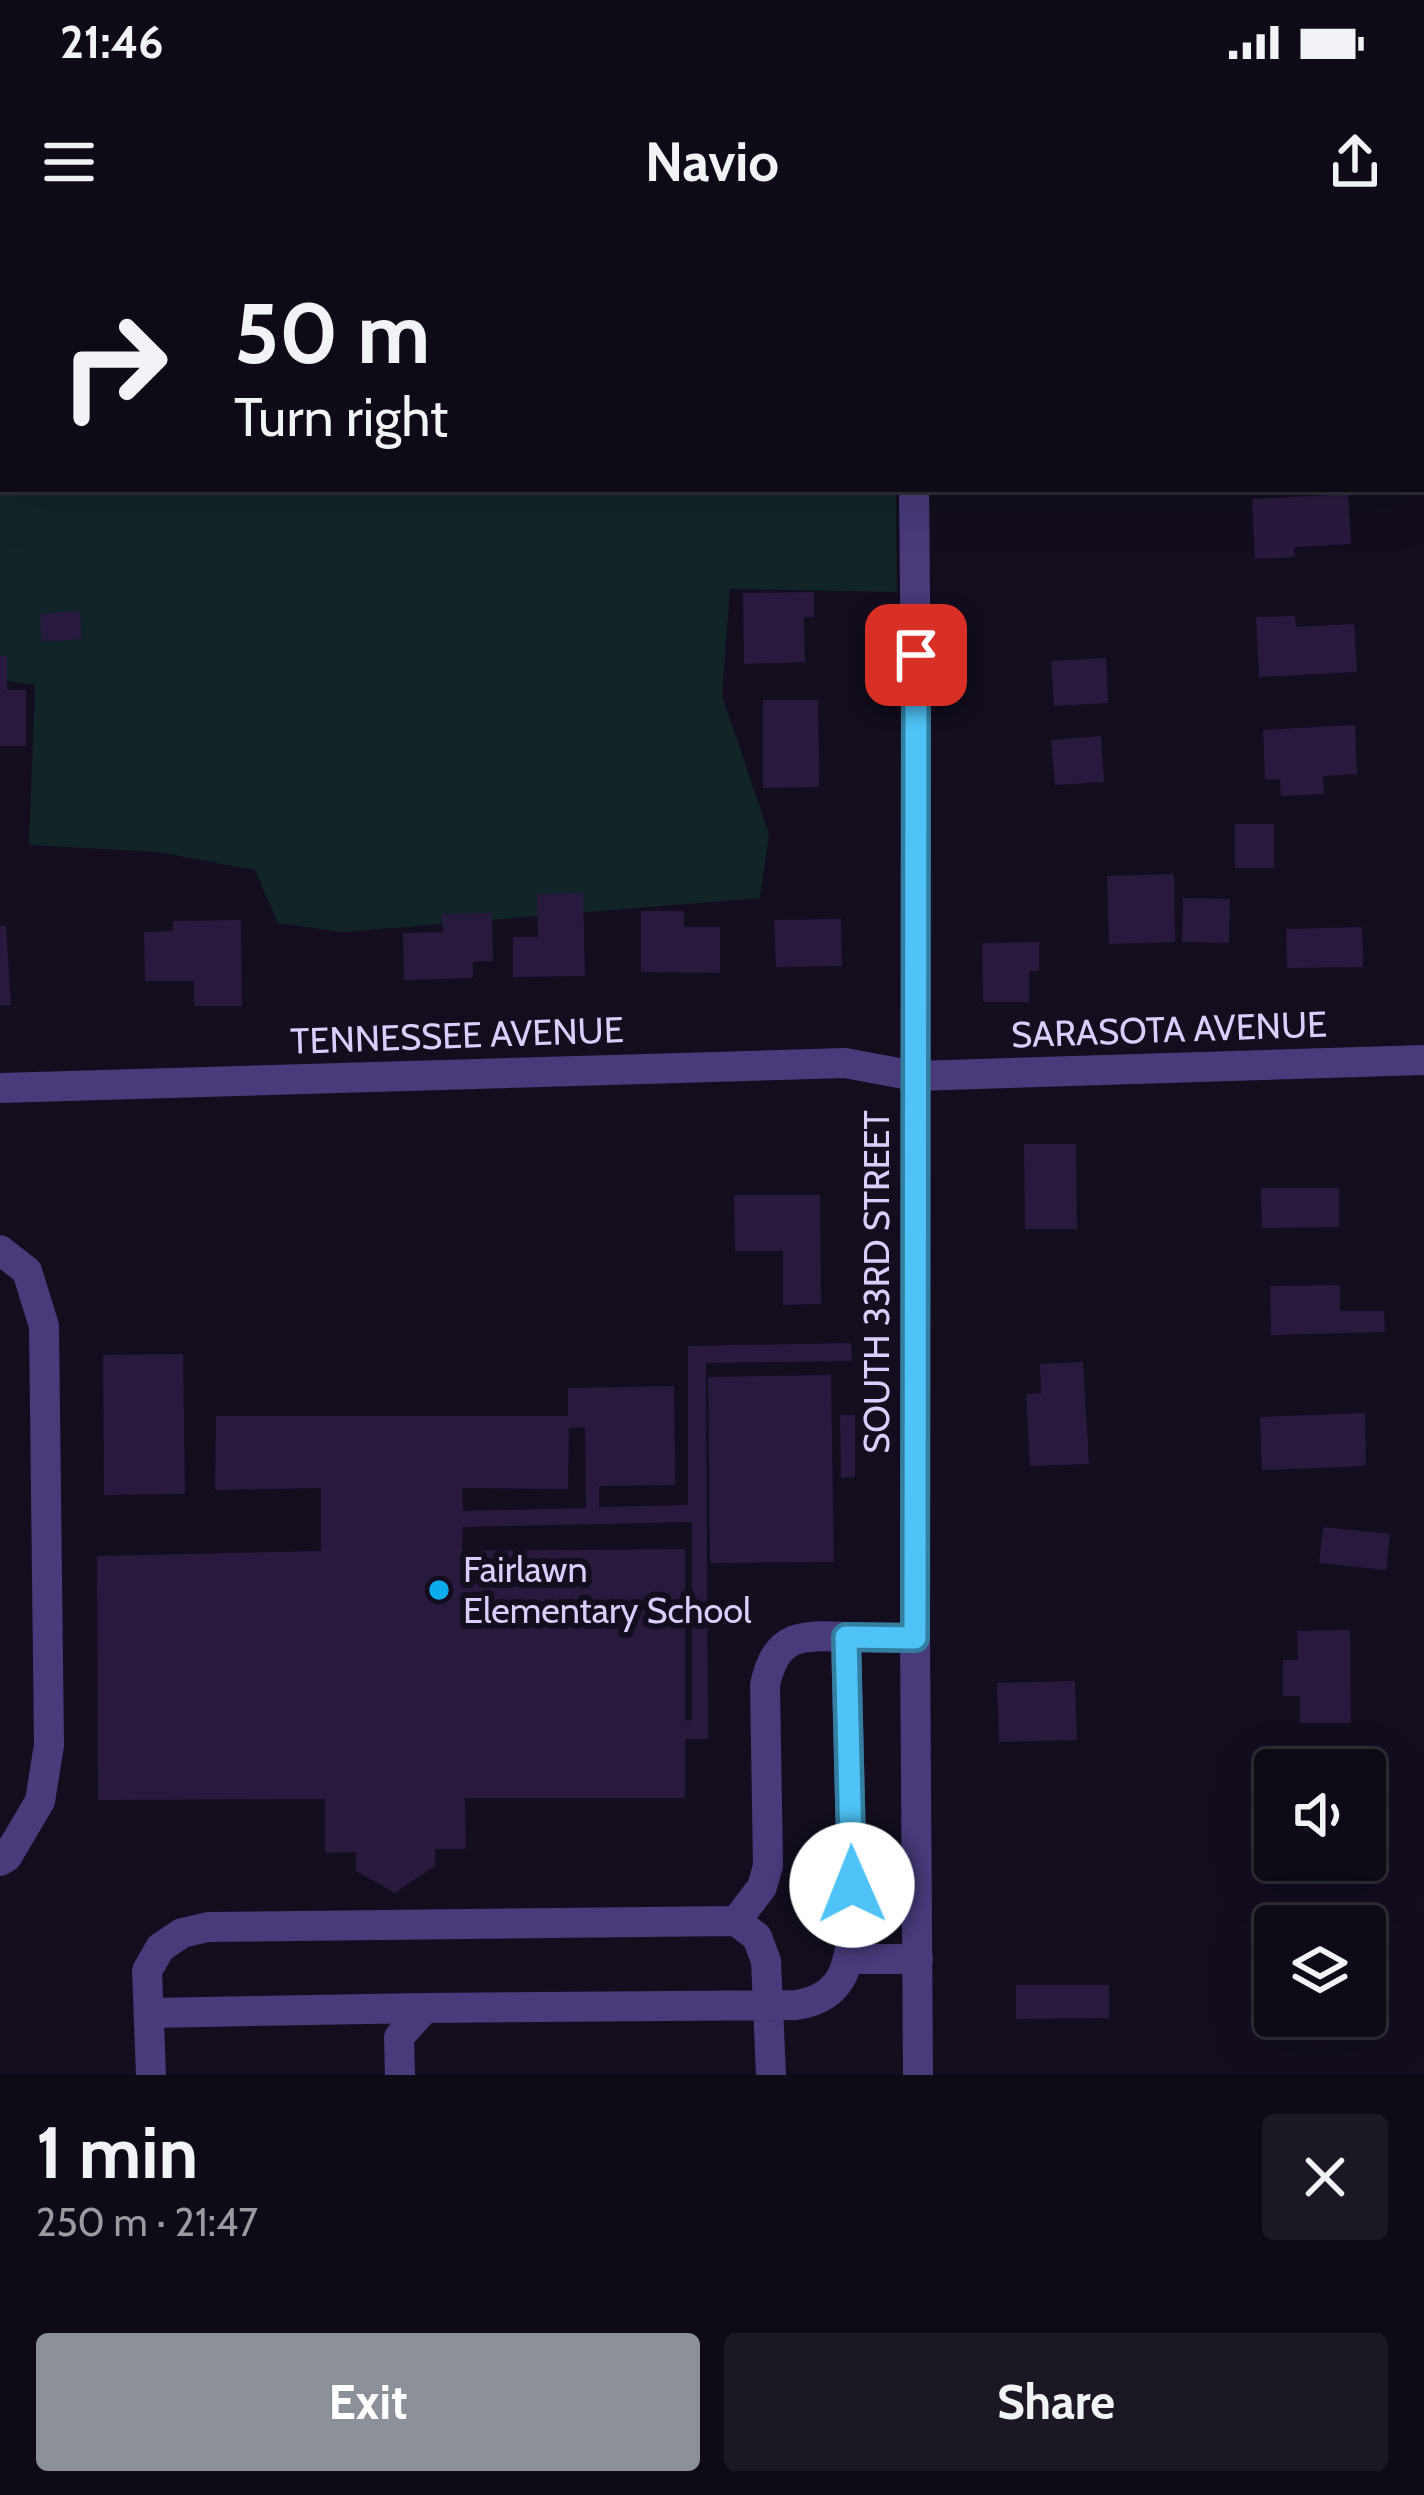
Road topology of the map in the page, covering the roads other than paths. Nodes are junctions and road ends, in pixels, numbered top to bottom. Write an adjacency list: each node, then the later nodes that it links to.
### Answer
1 (914, 492): 3 (street, SOUTH 33RD STREET)
2 (1424, 1060): 3 (street, SARASOTA AVENUE)
3 (915, 1076): 4 (street, TENNESSEE AVENUE); 7 (street, SOUTH 33RD STREET)
4 (0, 1088)
5 (0, 1250): 8 (street)
6 (846, 1637): 7 (street); 9 (street); 11 (street)
7 (915, 1638): 10 (street, SOUTH 33RD STREET)
8 (0, 1861)
9 (736, 1921): 12 (street); 14 (street)
10 (918, 1958): 11 (street); 18 (street, SOUTH 33RD STREET)
11 (850, 1959): 12 (street)
12 (769, 2003): 13 (street); 17 (street)
13 (425, 2008): 14 (street); 16 (street)
14 (148, 2014): 15 (street)
15 (151, 2075)
16 (400, 2075)
17 (771, 2075)
18 (918, 2075)

